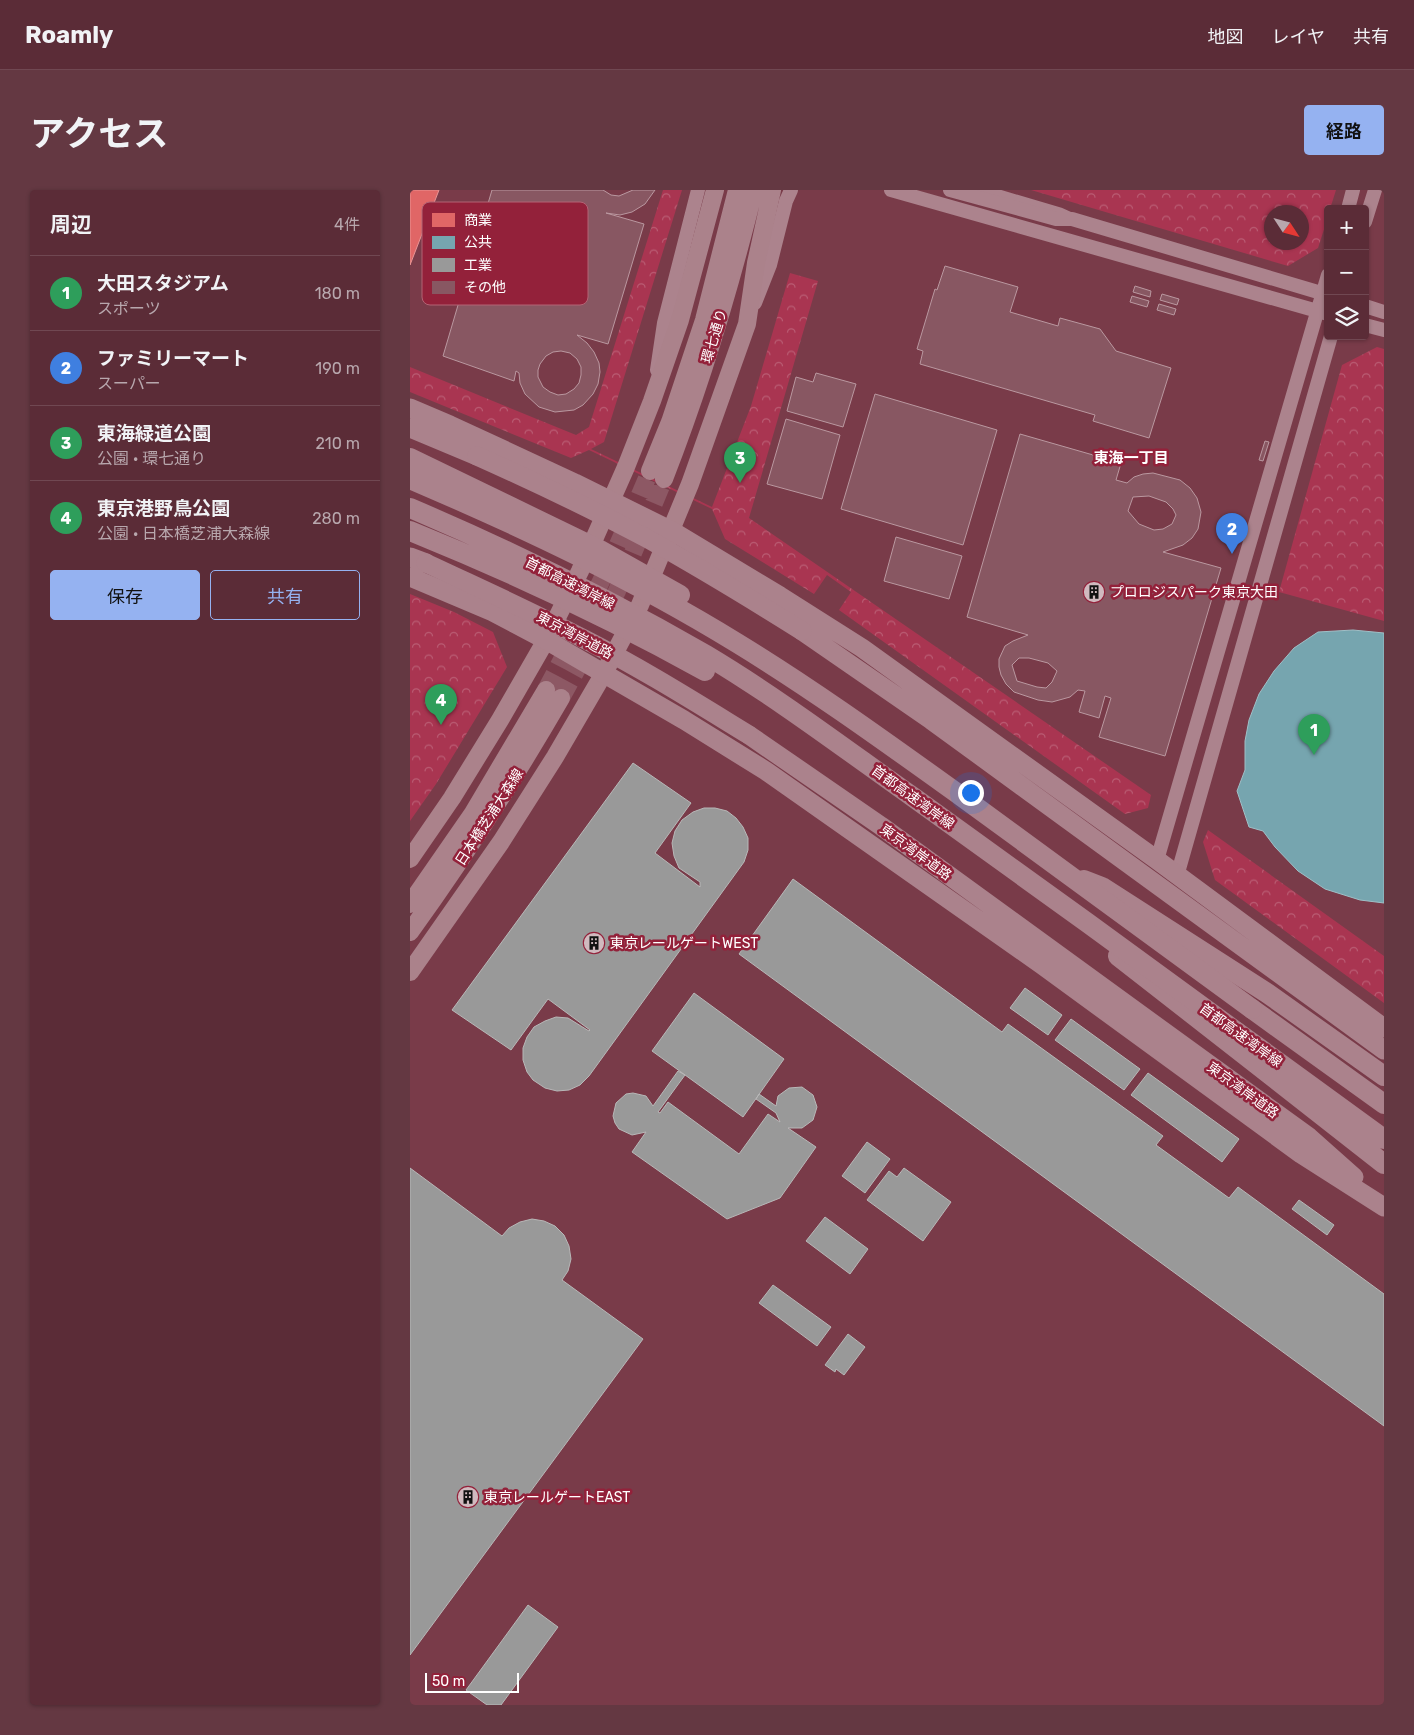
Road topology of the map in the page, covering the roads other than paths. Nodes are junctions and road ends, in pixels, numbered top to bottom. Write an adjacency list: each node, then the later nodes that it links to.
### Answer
1 (698, 190): 24 (street)
2 (715, 190): 24 (main road)
3 (737, 190): 4 (main road, 環七通り)
4 (754, 190)
5 (772, 190): 20 (main road)
6 (791, 190): 20 (street)
7 (891, 190): 19 (street)
8 (950, 190): 14 (street)
9 (982, 190): 14 (street)
10 (1354, 190): 12 (street)
11 (1375, 190): 13 (street)
12 (1349, 205)
13 (1369, 209)
14 (1072, 219): 15 (street)
15 (1324, 294)
16 (1325, 295): 19 (street)
17 (1369, 307): 18 (street)
18 (1384, 312)
19 (1322, 313): 40 (street)
20 (747, 324): 32 (main road)
21 (1369, 326): 22 (street)
22 (1384, 330)
23 (1330, 340): 42 (street)
24 (652, 401): 29 (main road)
25 (410, 408): 29 (highway)
26 (410, 428): 48 (highway, bridge)
27 (410, 458): 37 (highway, bridge)
28 (410, 480): 37 (highway, 首都高速湾岸線, bridge)
29 (611, 500): 32 (highway); 35 (main road)
30 (410, 508): 38 (highway, 首都高速湾岸線, bridge)
31 (410, 531): 38 (highway, bridge)
32 (672, 531): 36 (main road); 40 (highway)
33 (418, 560): 53 (highway, 東京湾岸道路, bridge)
34 (410, 577): 35 (highway)
35 (546, 640): 36 (highway); 39 (main road)
36 (604, 673): 45 (main road); 53 (highway)
37 (845, 712): 41 (highway, 首都高速湾岸線, bridge)
38 (828, 736): 47 (highway, 首都高速湾岸線, bridge)
39 (410, 859)
40 (1157, 860): 42 (highway)
41 (1071, 875): 49 (highway); 50 (highway, 首都高速湾岸線, bridge)
42 (1177, 876): 46 (highway)
43 (410, 904): 44 (main road, 日本橋芝浦大森線)
44 (410, 932)
45 (410, 972)
46 (1384, 1028)
47 (1232, 1037): 51 (highway, 首都高速湾岸線); 52 (highway)
48 (1384, 1050)
49 (1384, 1076)
50 (1384, 1104)
51 (1384, 1139)
52 (1384, 1164)
53 (1384, 1206)

